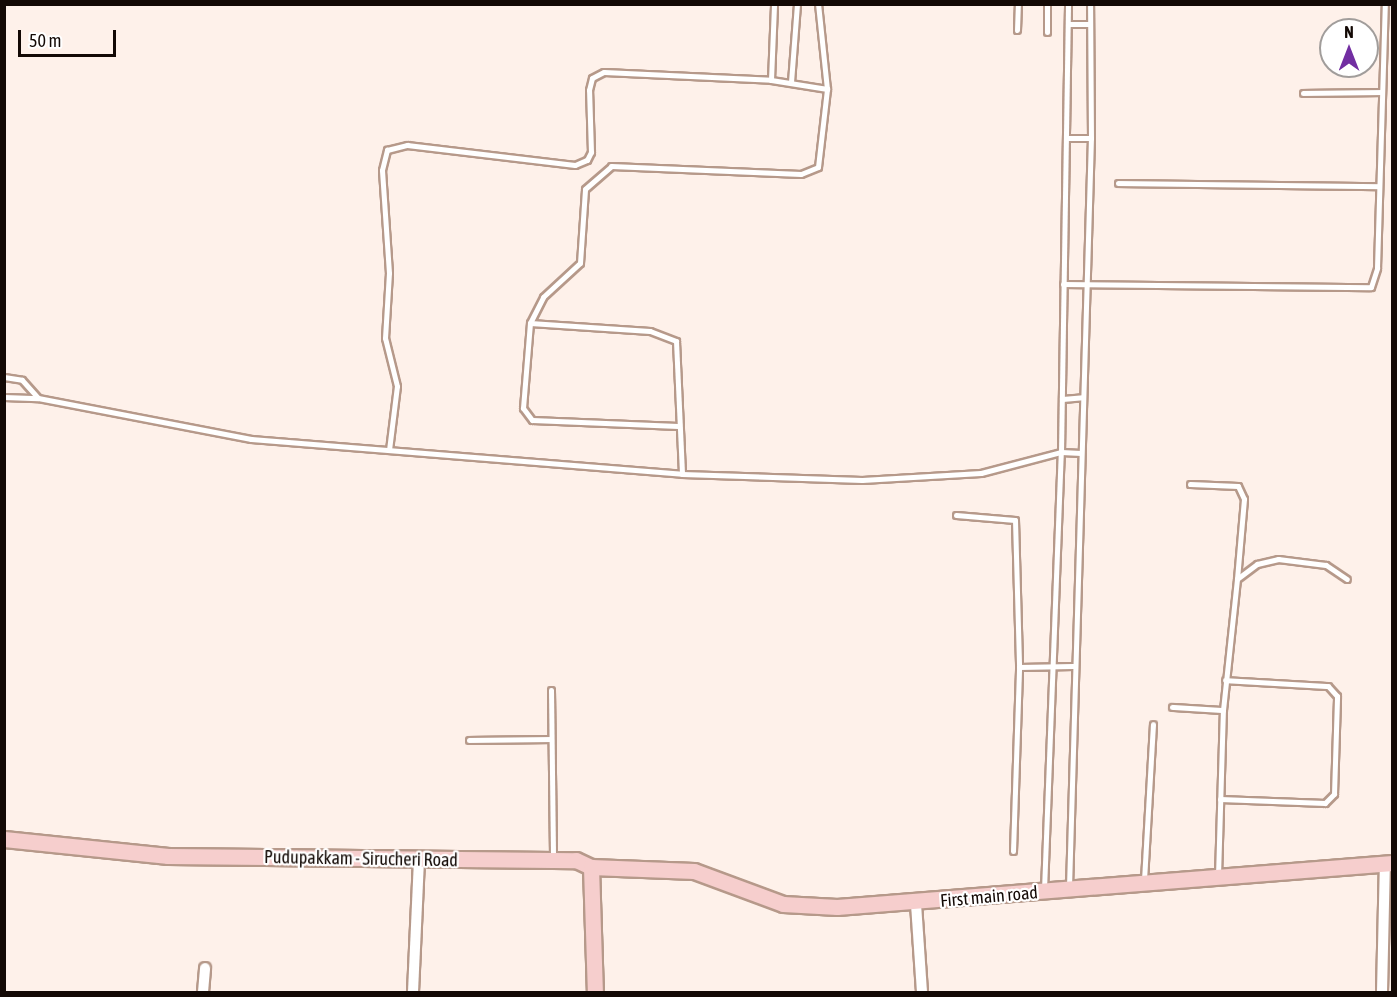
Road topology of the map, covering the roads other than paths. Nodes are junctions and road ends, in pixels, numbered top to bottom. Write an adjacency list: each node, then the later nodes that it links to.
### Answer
1 (774, 4): 13 (lane)
2 (797, 4): 14 (lane)
3 (818, 4): 15 (lane)
4 (1018, 4): 11 (lane)
5 (1047, 4): 12 (lane)
6 (1068, 4): 9 (lane)
7 (1090, 4): 10 (lane)
8 (1385, 4): 16 (lane)
9 (1069, 24): 10 (lane); 18 (lane)
10 (1090, 24): 19 (lane)
11 (1017, 30)
12 (1047, 32)
13 (771, 80): 14 (lane); 31 (lane)
14 (791, 82): 15 (lane)
15 (827, 89): 24 (lane)
16 (1382, 92): 17 (lane); 21 (lane)
17 (1303, 93)
18 (1068, 138): 19 (lane); 22 (lane)
19 (1091, 138): 23 (lane)
20 (1118, 183): 21 (lane)
21 (1380, 186): 23 (lane)
22 (1063, 284): 23 (lane); 29 (lane)
23 (1086, 284): 28 (lane)
24 (531, 323): 30 (lane); 30 (lane)
25 (4, 376): 27 (lane)
26 (4, 397): 27 (lane)
27 (38, 398): 31 (lane)
28 (1083, 398): 29 (lane); 33 (lane)
29 (1062, 399): 32 (lane)
30 (678, 426): 34 (lane)
31 (389, 450): 34 (lane)
32 (1061, 452): 33 (lane); 34 (lane); 39 (lane)
33 (1081, 453): 40 (lane)
34 (682, 474)
35 (1190, 484): 37 (lane)
36 (956, 515): 41 (lane)
37 (1236, 579): 38 (lane); 42 (lane)
38 (1347, 579)
39 (1051, 665): 40 (lane); 41 (lane); 58 (lane)
40 (1073, 666): 59 (lane)
41 (1018, 667): 51 (lane)
42 (1226, 680): 45 (lane); 49 (lane)
43 (551, 690): 47 (lane)
44 (1172, 707): 45 (lane)
45 (1223, 710): 49 (lane)
46 (1153, 724): 57 (lane)
47 (551, 739): 48 (lane); 53 (lane)
48 (469, 740)
49 (1220, 799): 56 (lane)
50 (4, 839): 52 (street, Pudupakkam - Sirucheri Road)
51 (1013, 851)
52 (419, 860): 53 (street, Pudupakkam - Sirucheri Road); 63 (street)
53 (553, 860): 55 (street, Pudupakkam - Sirucheri Road)
54 (1389, 863): 56 (street, First main road); 66 (street)
55 (591, 867): 60 (street, First main road); 64 (street)
56 (1218, 878): 57 (street, First main road)
57 (1144, 884): 59 (street, First main road)
58 (1044, 892): 59 (street, First main road); 60 (street, First main road)
59 (1068, 892)
60 (916, 904): 65 (street)
61 (205, 968): 62 (street)
62 (203, 993)
63 (413, 993)
64 (596, 993)
65 (922, 993)
66 (1382, 993)

